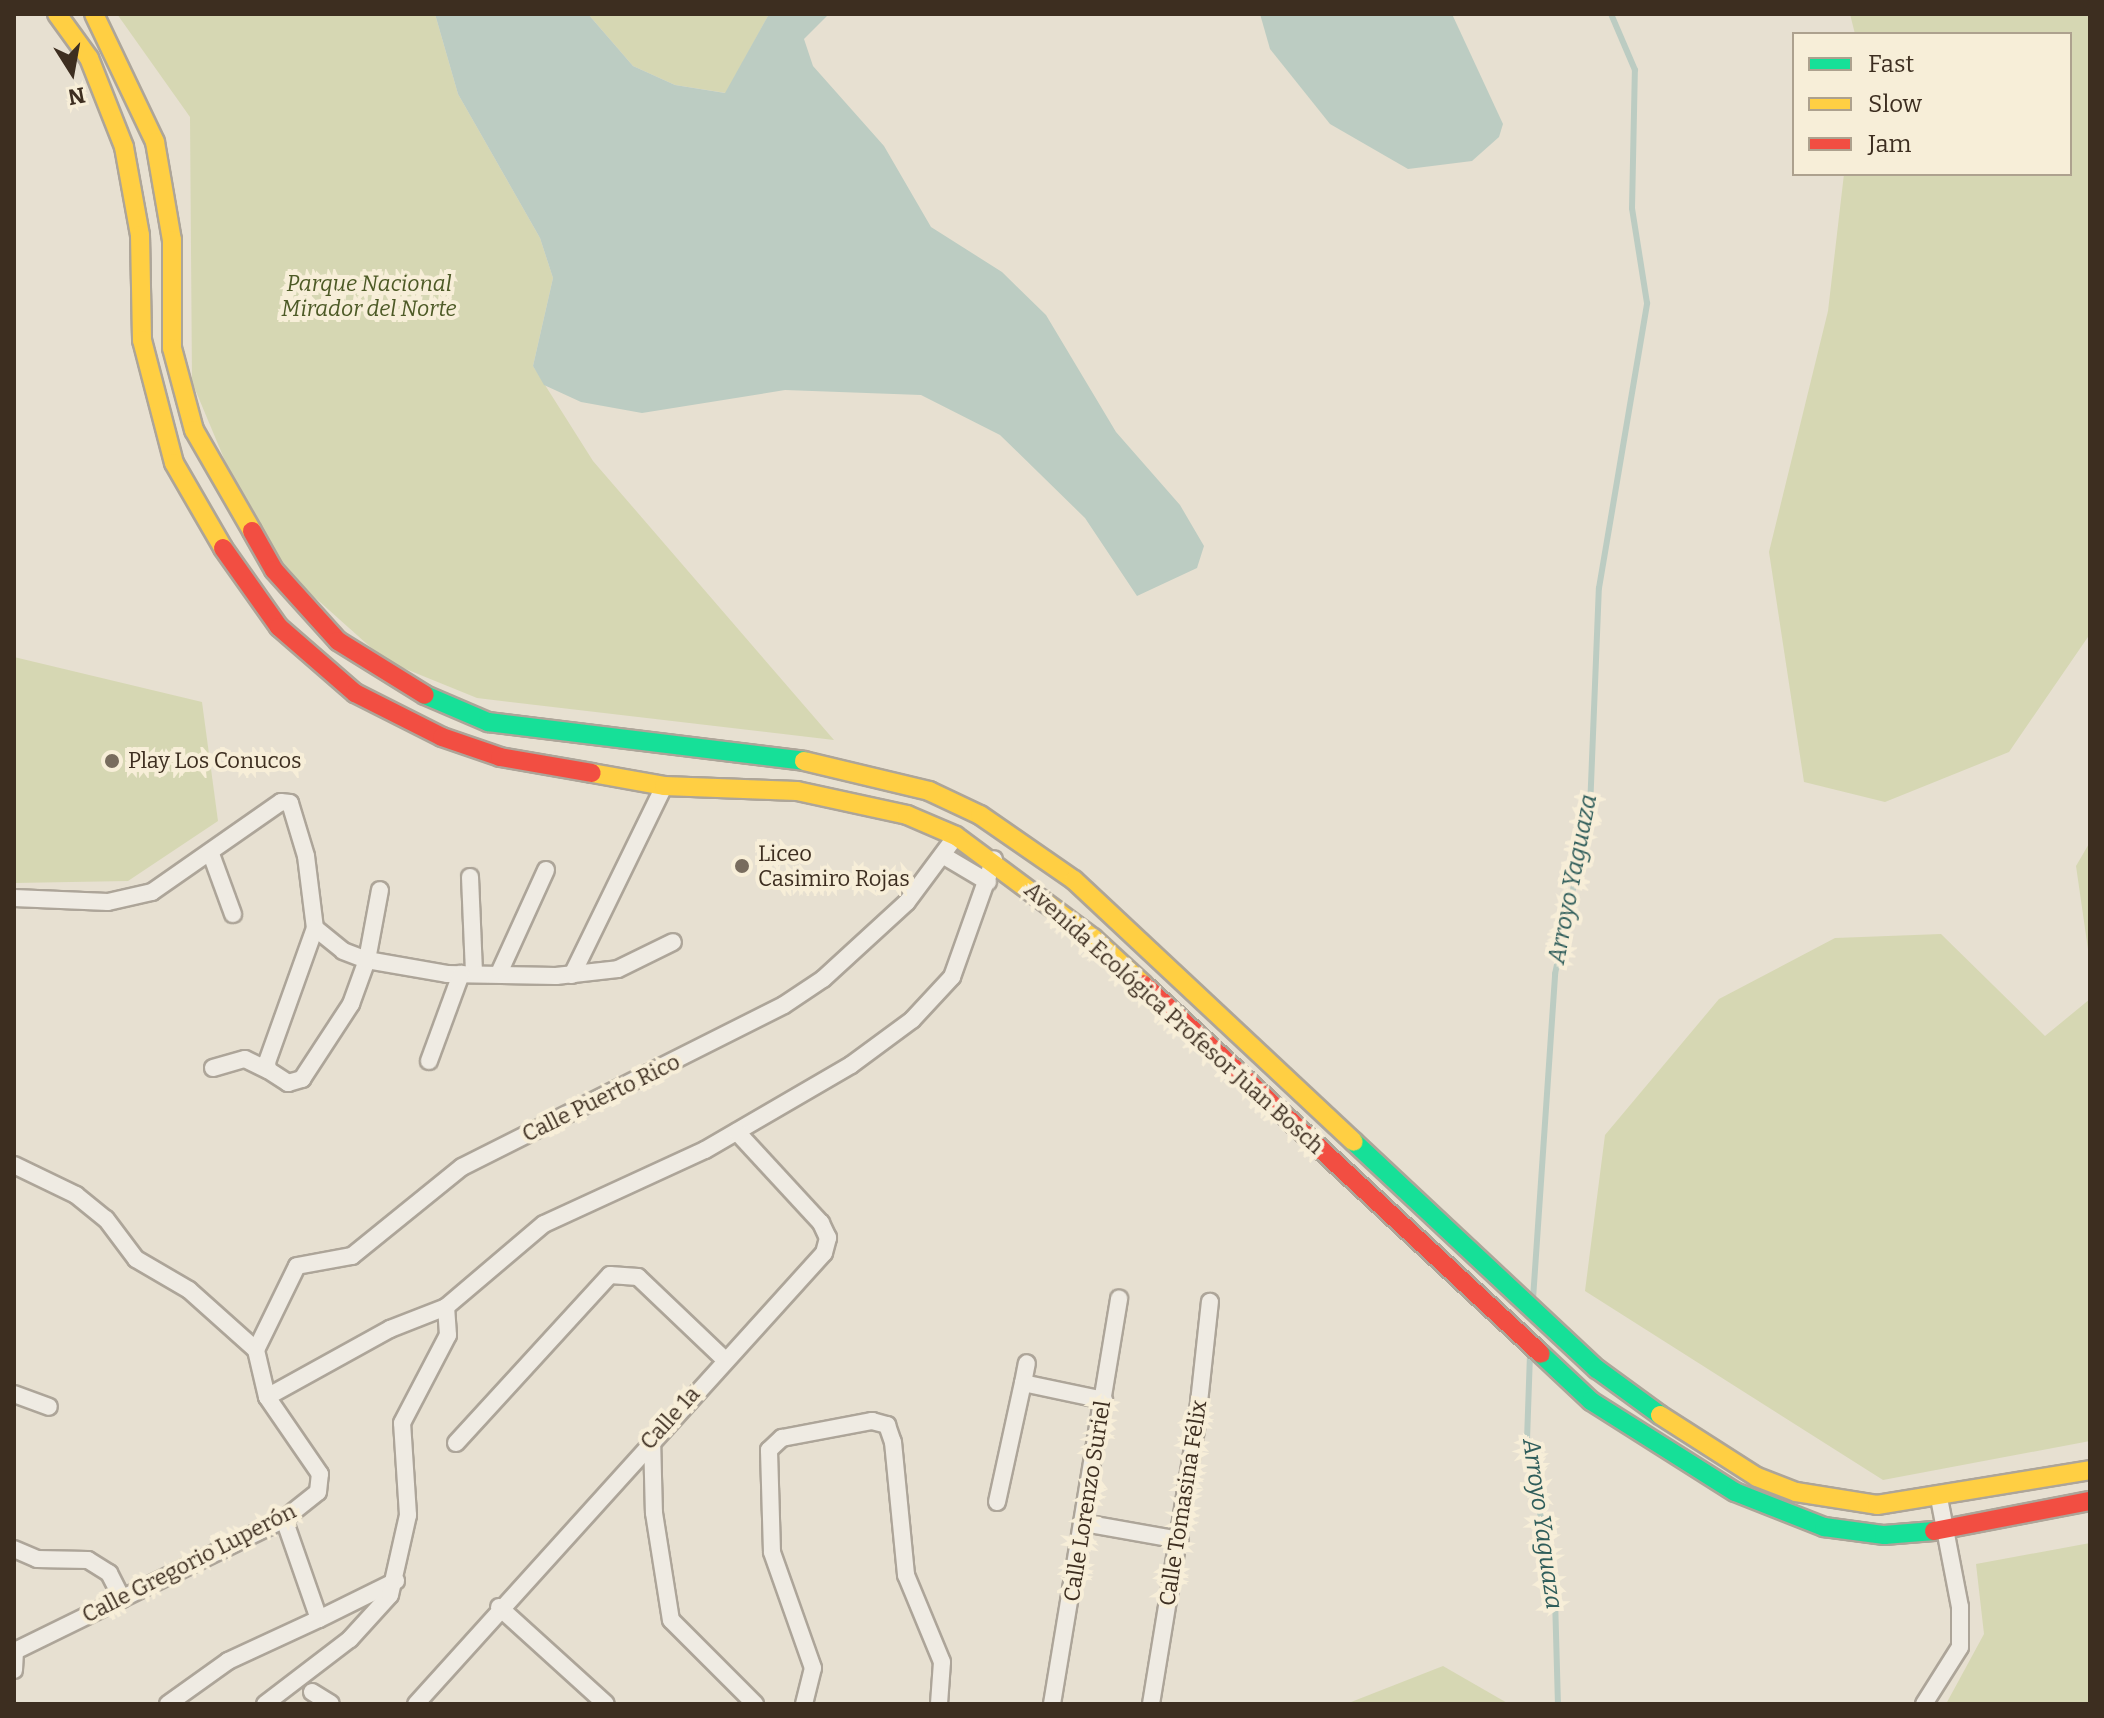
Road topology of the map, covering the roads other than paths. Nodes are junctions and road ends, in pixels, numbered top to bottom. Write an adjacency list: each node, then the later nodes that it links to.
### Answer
1 (57, 14): 3 (street, Avenida Ecológica Profesor Juan Bosch)
2 (94, 14): 25 (street, Avenida Ecológica Profesor Juan Bosch)
3 (664, 786): 4 (street, Avenida Ecológica Profesor Juan Bosch); 19 (street)
4 (956, 836): 6 (street, Calle Puerto Rico); 7 (street, Avenida Ecológica Profesor Juan Bosch)
5 (211, 854): 12 (street); 13 (street); 14 (street)
6 (944, 856): 10 (street); 30 (street, Calle Puerto Rico)
7 (994, 859): 10 (street); 26 (street, Avenida Ecológica Profesor Juan Bosch)
8 (546, 870): 17 (street)
9 (470, 877): 18 (street)
10 (988, 882): 23 (street)
11 (380, 890): 16 (street)
12 (14, 898)
13 (233, 914)
14 (315, 928): 16 (street); 22 (street)
15 (673, 942): 19 (street)
16 (367, 960): 18 (street); 22 (street)
17 (500, 971): 18 (street); 19 (street)
18 (468, 973): 20 (street)
19 (572, 975)
20 (429, 1061)
21 (213, 1068): 22 (street)
22 (268, 1070)
23 (737, 1132): 29 (street); 31 (street, Calle 1a)
24 (14, 1165): 30 (street)
25 (1395, 1179): 26 (street); 41 (street, Avenida Ecológica Profesor Juan Bosch)
26 (1373, 1200): 46 (street, Avenida Ecológica Profesor Juan Bosch)
27 (1119, 1298): 36 (street, Calle Lorenzo Suriel)
28 (1210, 1302): 47 (street, Calle Tomasina Félix)
29 (446, 1307): 35 (street); 49 (street)
30 (256, 1350): 35 (street, Calle Gregorio Luperón)
31 (723, 1358): 38 (street, Calle 1a); 39 (street)
32 (1027, 1363): 33 (street)
33 (1023, 1383): 36 (street); 43 (street)
34 (14, 1394): 37 (street)
35 (267, 1397): 44 (street, Calle Gregorio Luperón)
36 (1104, 1400): 45 (street, Calle Lorenzo Suriel)
37 (49, 1407)
38 (652, 1438): 51 (street, Calle 1a); 61 (street)
39 (456, 1443)
40 (2090, 1470): 41 (street, Avenida Ecológica Profesor Juan Bosch)
41 (1939, 1498): 46 (street)
42 (2090, 1501): 46 (street, Avenida Ecológica Profesor Juan Bosch)
43 (997, 1502)
44 (284, 1519): 50 (street, Calle Gregorio Luperón); 52 (street)
45 (1084, 1523): 47 (street); 64 (street, Calle Lorenzo Suriel)
46 (1945, 1530): 66 (street)
47 (1179, 1540): 65 (street, Calle Tomasina Félix)
48 (14, 1549): 50 (street)
49 (396, 1581): 52 (street); 57 (street)
50 (122, 1599): 53 (street, Calle Gregorio Luperón)
51 (499, 1607): 59 (street, Calle 1a); 60 (street)
52 (319, 1619): 56 (street)
53 (15, 1652): 54 (street, Calle Gregorio Luperón)
54 (14, 1670)
55 (312, 1692): 58 (street)
56 (168, 1704)
57 (265, 1704)
58 (331, 1704)
59 (416, 1704)
60 (606, 1704)
61 (755, 1704)
62 (804, 1704): 63 (street)
63 (939, 1704)
64 (1052, 1704)
65 (1151, 1704)
66 (1924, 1704)

